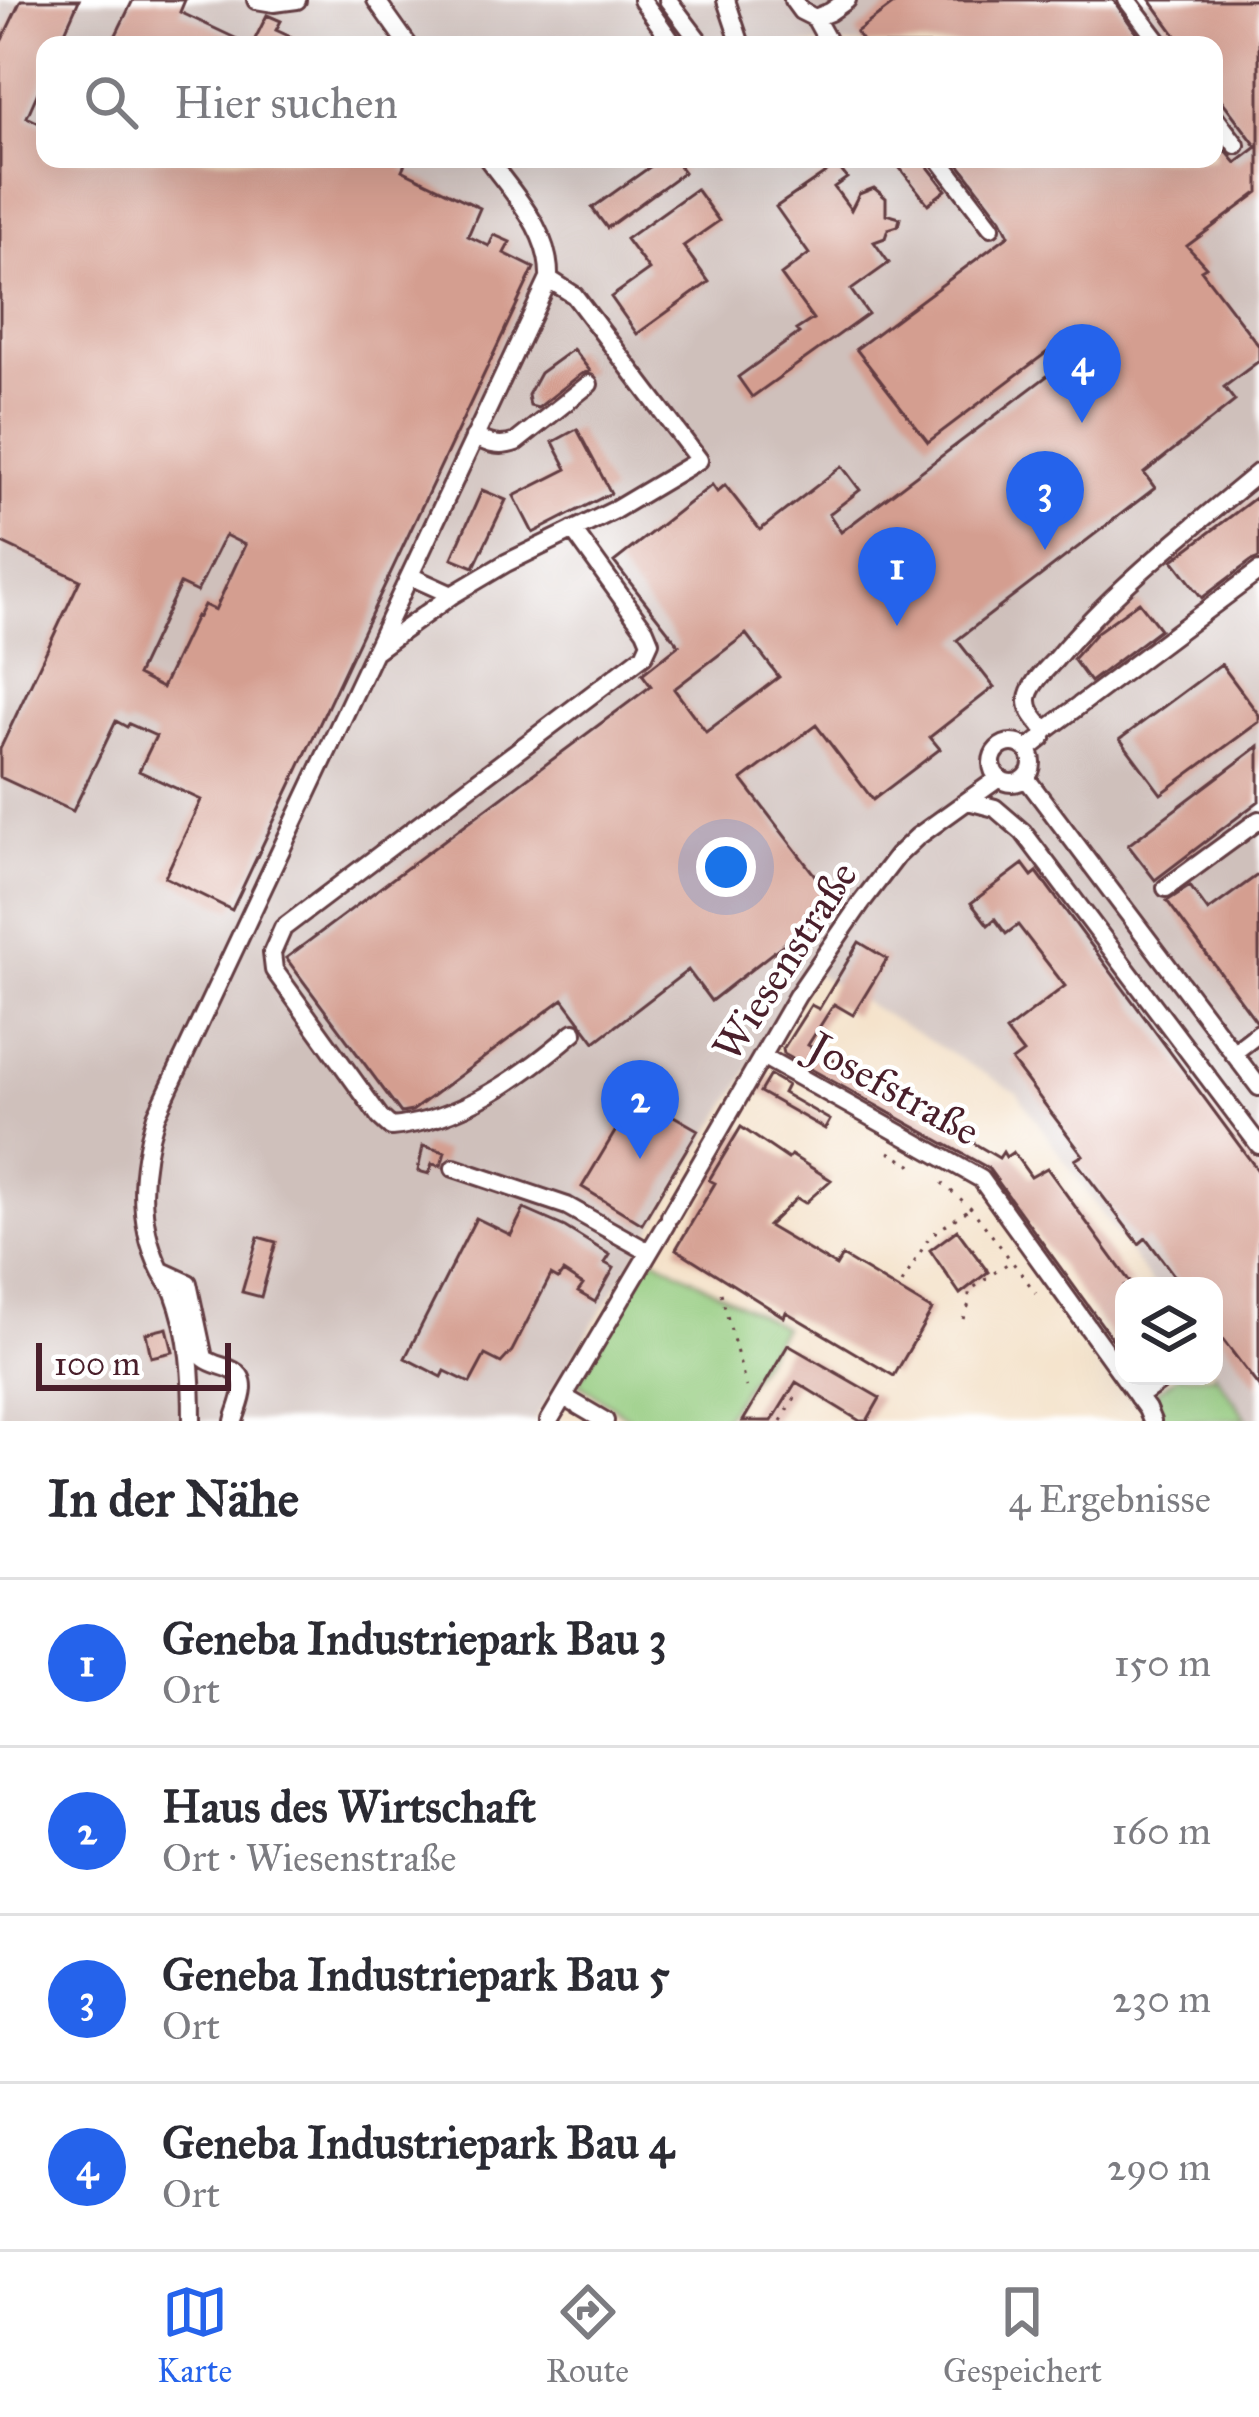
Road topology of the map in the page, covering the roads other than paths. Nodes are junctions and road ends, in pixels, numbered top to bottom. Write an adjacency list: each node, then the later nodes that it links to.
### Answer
1 (256, 0): 2 (street)
2 (297, 0)
3 (376, 0): 11 (street)
4 (642, 0): 12 (street)
5 (668, 0): 13 (street)
6 (726, 0): 14 (street)
7 (793, 0): 10 (street)
8 (847, 0): 10 (street)
9 (1127, 0): 16 (street)
10 (815, 18): 15 (street)
11 (402, 36)
12 (668, 36)
13 (695, 36)
14 (738, 36)
15 (825, 36)
16 (1154, 36)
17 (1223, 128): 18 (street)
18 (1236, 145)
19 (494, 168): 22 (street)
20 (946, 168): 21 (street)
21 (991, 227)
22 (549, 279): 24 (street); 26 (street)
23 (589, 384): 24 (street)
24 (474, 437): 28 (street)
25 (1259, 472): 31 (street)
26 (573, 530): 29 (street); 38 (street)
27 (1259, 571): 31 (street)
28 (410, 576): 29 (street); 30 (street)
29 (452, 595): 30 (street)
30 (375, 651): 46 (street)
31 (1045, 731): 32 (street)
32 (1028, 750): 33 (street); 34 (street)
33 (998, 778): 34 (street); 35 (street, Wiesenstraße)
34 (1026, 778): 40 (street)
35 (968, 801): 41 (street, Wiesenstraße); 43 (street)
36 (1259, 820): 37 (street)
37 (1166, 888)
38 (574, 1032)
39 (1259, 1033): 40 (street)
40 (1233, 1053): 42 (street)
41 (764, 1057): 45 (street, Wiesenstraße); 49 (street, Josefstraße)
42 (1259, 1087)
43 (1258, 1142)
44 (454, 1168): 45 (street)
45 (649, 1252): 48 (street, Wiesenstraße)
46 (161, 1271): 50 (street); 51 (street)
47 (1155, 1385): 49 (street)
48 (564, 1396): 52 (street, Wiesenstraße); 53 (street)
49 (1138, 1397): 54 (street, Josefstraße)
50 (192, 1421)
51 (233, 1421)
52 (549, 1421)
53 (605, 1421)
54 (1152, 1421)

